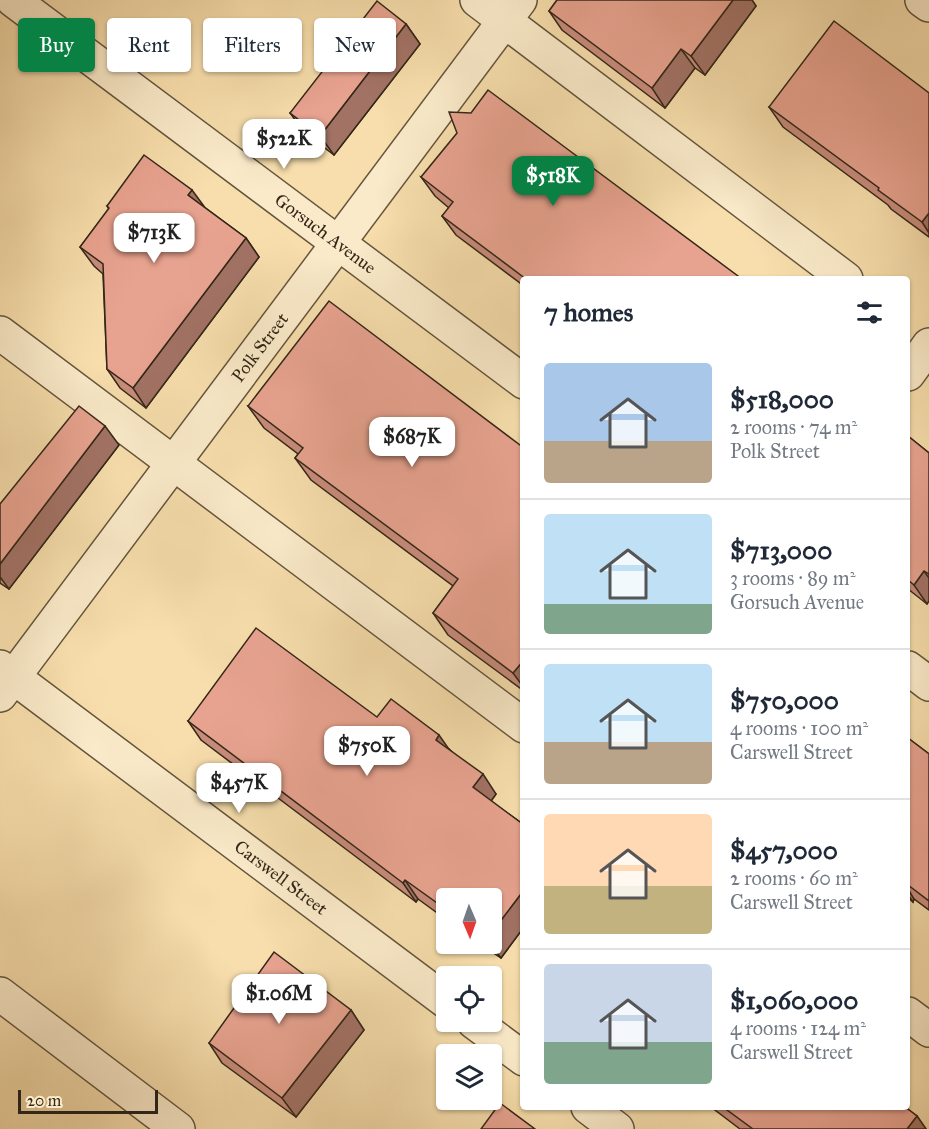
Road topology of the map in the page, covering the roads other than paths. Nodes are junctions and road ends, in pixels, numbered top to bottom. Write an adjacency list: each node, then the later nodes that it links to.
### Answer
1 (13, 0): 6 (street, Gorsuch Avenue)
2 (477, 0): 5 (street)
3 (922, 0): 4 (street)
4 (929, 5)
5 (512, 10): 6 (street, Polk Street); 7 (street)
6 (338, 243): 12 (street, Gorsuch Avenue); 13 (street, Polk Street)
7 (842, 276)
8 (910, 328): 10 (street)
9 (0, 333): 13 (street)
10 (929, 343): 11 (street)
11 (910, 371)
12 (520, 379)
13 (173, 463): 15 (street, Polk Street); 17 (street)
14 (910, 670): 16 (street)
15 (5, 680): 19 (street, Carswell Street)
16 (929, 684)
17 (520, 723)
18 (0, 994): 25 (street)
19 (436, 994)
20 (910, 1016): 21 (street)
21 (929, 1030)
22 (488, 1032): 23 (street)
23 (520, 1056)
24 (592, 1110): 26 (street)
25 (178, 1129)
26 (617, 1129)

